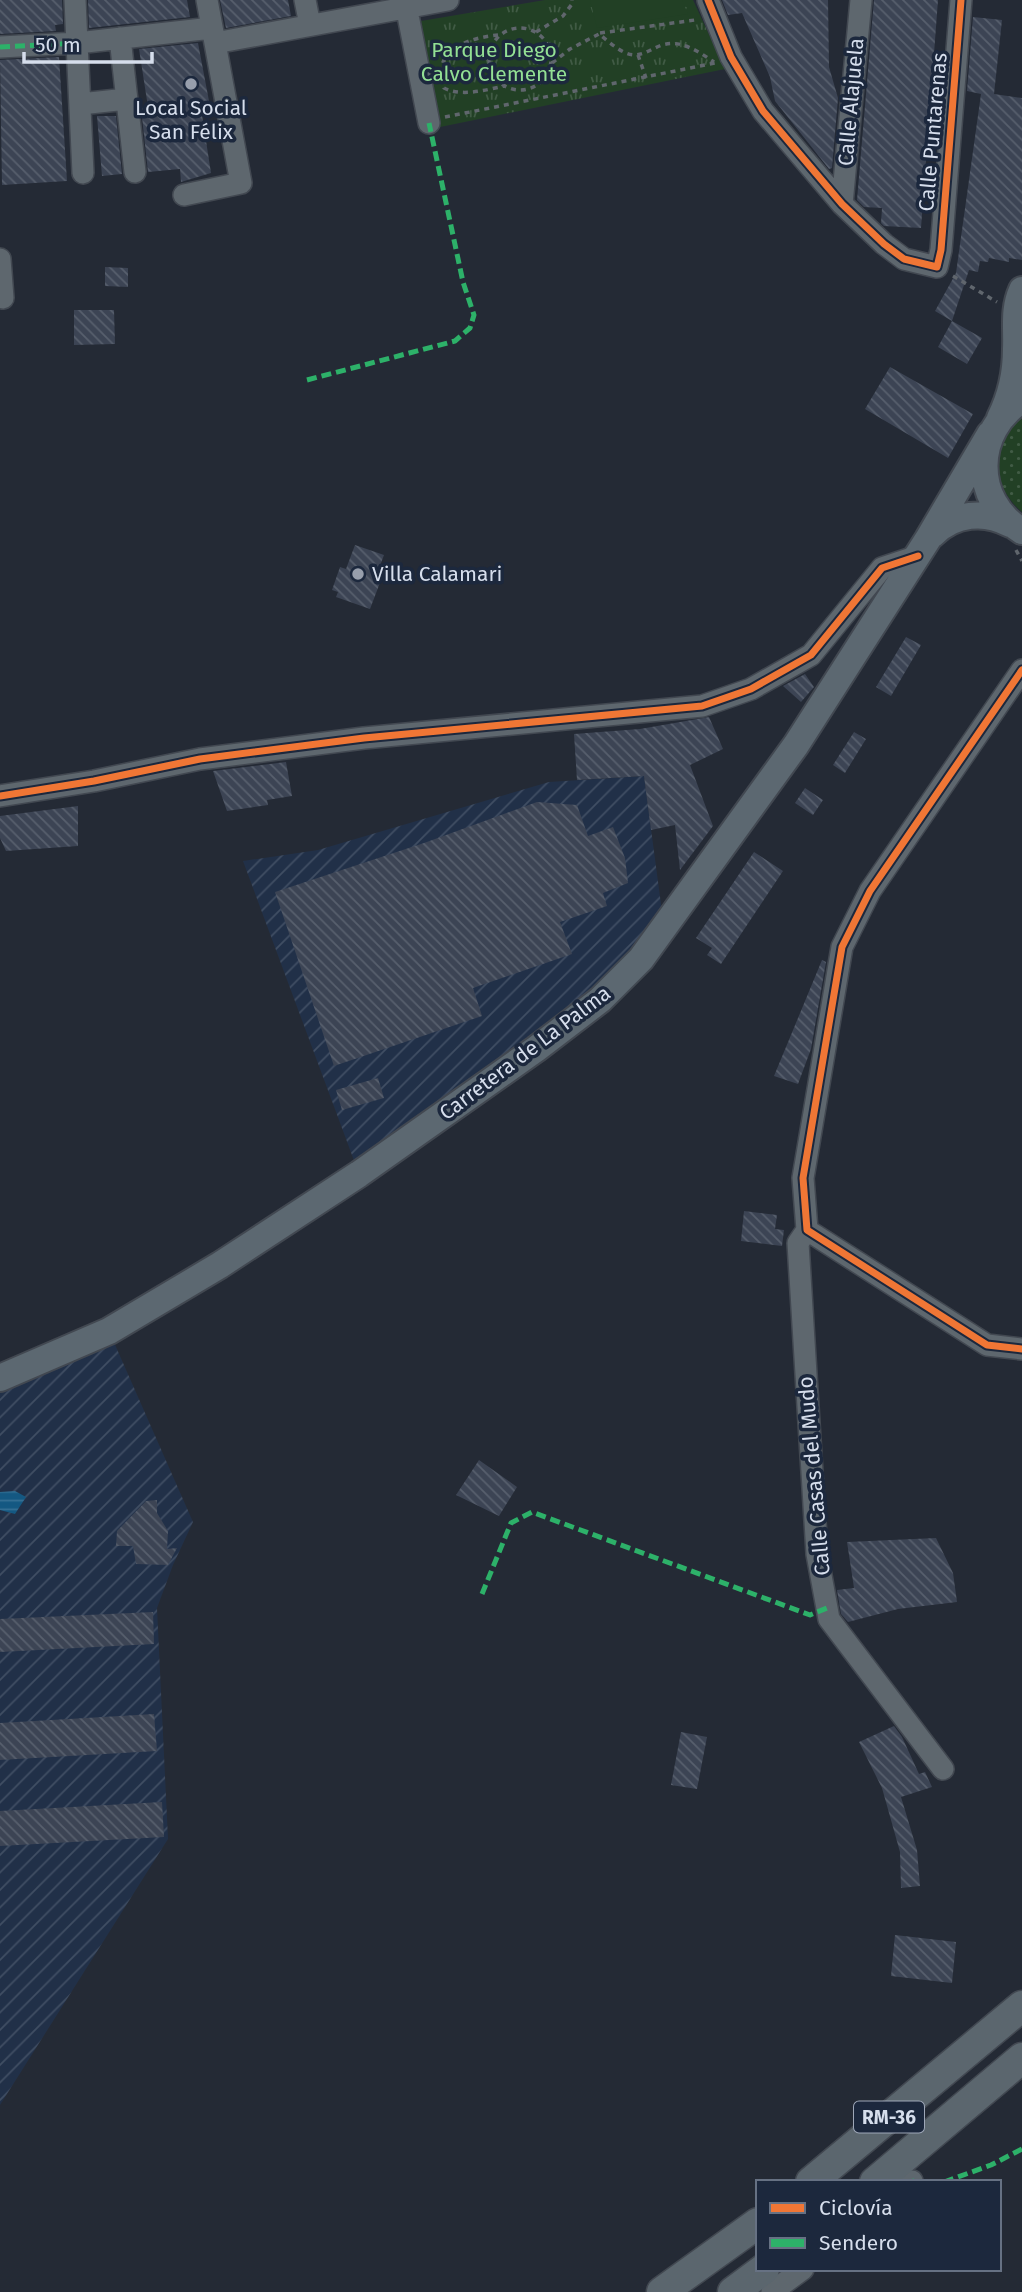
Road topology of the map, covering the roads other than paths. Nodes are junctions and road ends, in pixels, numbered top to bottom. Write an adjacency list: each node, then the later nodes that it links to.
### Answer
1 (75, 0): 12 (street)
2 (207, 0): 10 (street)
3 (305, 0): 9 (street)
4 (448, 0): 8 (street)
5 (708, 0): 20 (street)
6 (861, 0): 20 (street, Calle Alajuela)
7 (961, 0): 20 (street, Calle Puntarenas)
8 (406, 4): 9 (street); 16 (street)
9 (310, 25): 10 (street)
10 (214, 35): 11 (street); 19 (street)
11 (120, 38): 12 (street); 14 (street)
12 (76, 43): 13 (street); 15 (street)
13 (0, 47)
14 (127, 99): 15 (street); 17 (street)
15 (80, 104): 18 (street)
16 (429, 122)
17 (135, 172)
18 (83, 173)
19 (184, 195)
20 (842, 204)
21 (0, 259): 22 (street)
22 (3, 298)
23 (1016, 313): 25 (main road)
24 (1022, 400): 25 (main road)
25 (995, 427): 26 (main road); 27 (main road, Carretera de La Palma)
26 (1019, 531): 27 (main road, Carretera de La Palma)
27 (924, 547): 29 (street); 32 (main road, Carretera de La Palma)
28 (1022, 670): 30 (street, Calle Casas del Mudo)
29 (0, 796)
30 (807, 1230): 31 (street); 33 (street, Calle Casas del Mudo)
31 (1022, 1349)
32 (0, 1378)
33 (943, 1769)
34 (1022, 2006): 36 (highway, RM-36)
35 (1022, 2058): 37 (highway, RM-36)
36 (813, 2180)
37 (877, 2180)
38 (756, 2224): 41 (highway)
39 (761, 2271): 42 (highway)
40 (800, 2271): 43 (street)
41 (662, 2292)
42 (733, 2292)
43 (772, 2292)

